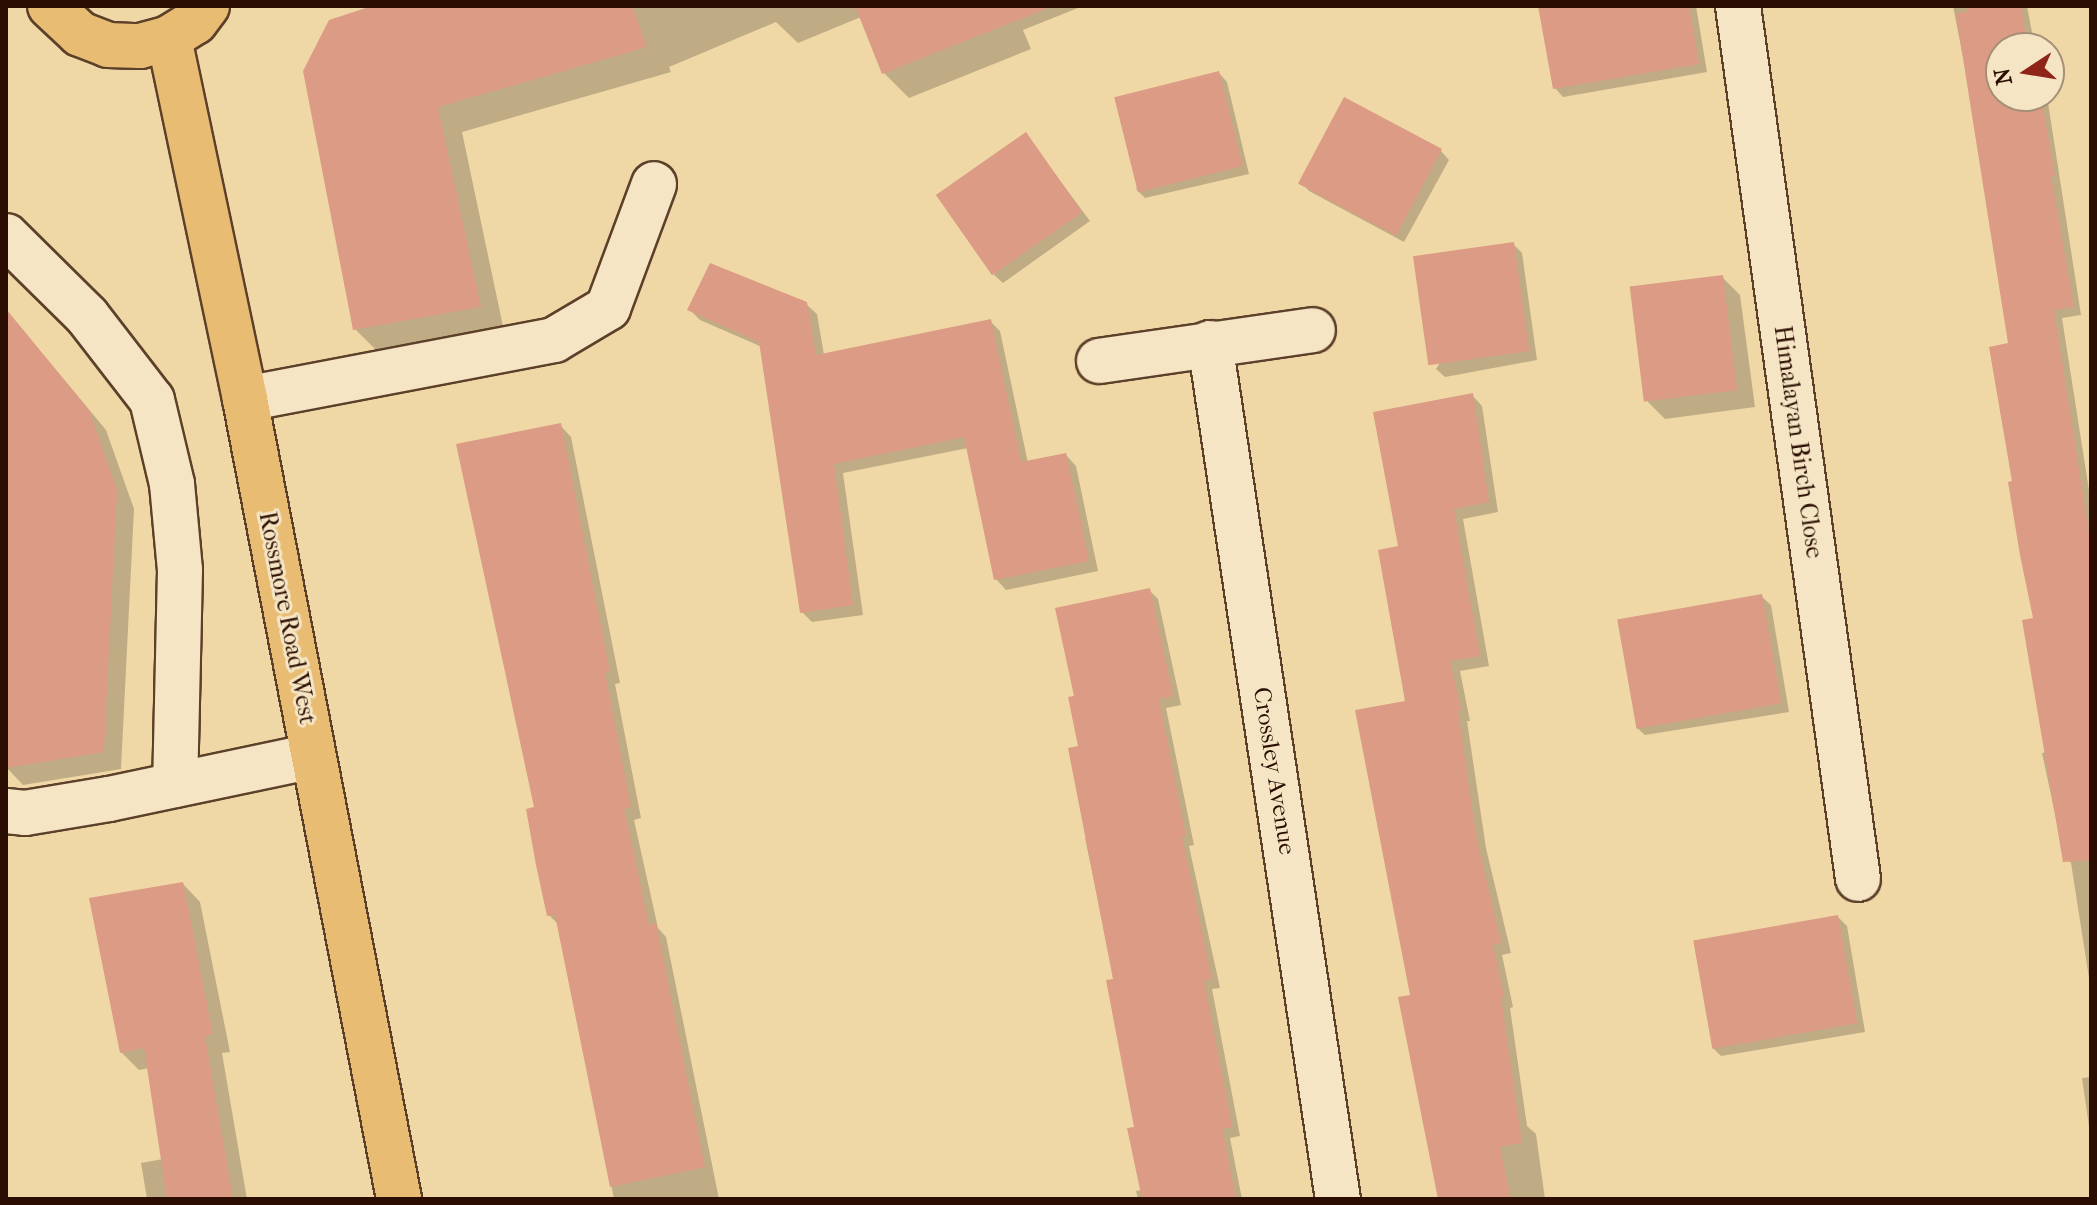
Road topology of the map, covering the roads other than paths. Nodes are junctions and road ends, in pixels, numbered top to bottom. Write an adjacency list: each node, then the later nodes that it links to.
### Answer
1 (50, 6): 4 (main road)
2 (207, 6): 4 (main road)
3 (1738, 6): 14 (street, Himalayan Birch Close)
4 (169, 38): 10 (main road, Rossmore Road West)
5 (654, 184): 10 (street)
6 (6, 236): 12 (street)
7 (1313, 330): 8 (street)
8 (1210, 343): 9 (street); 16 (street, Crossley Avenue)
9 (1099, 361)
10 (245, 399): 11 (main road, Rossmore Road West)
11 (313, 756): 12 (street); 15 (main road, Rossmore Road West)
12 (175, 785): 13 (street)
13 (6, 811)
14 (1858, 879)
15 (399, 1199)
16 (1338, 1199)

